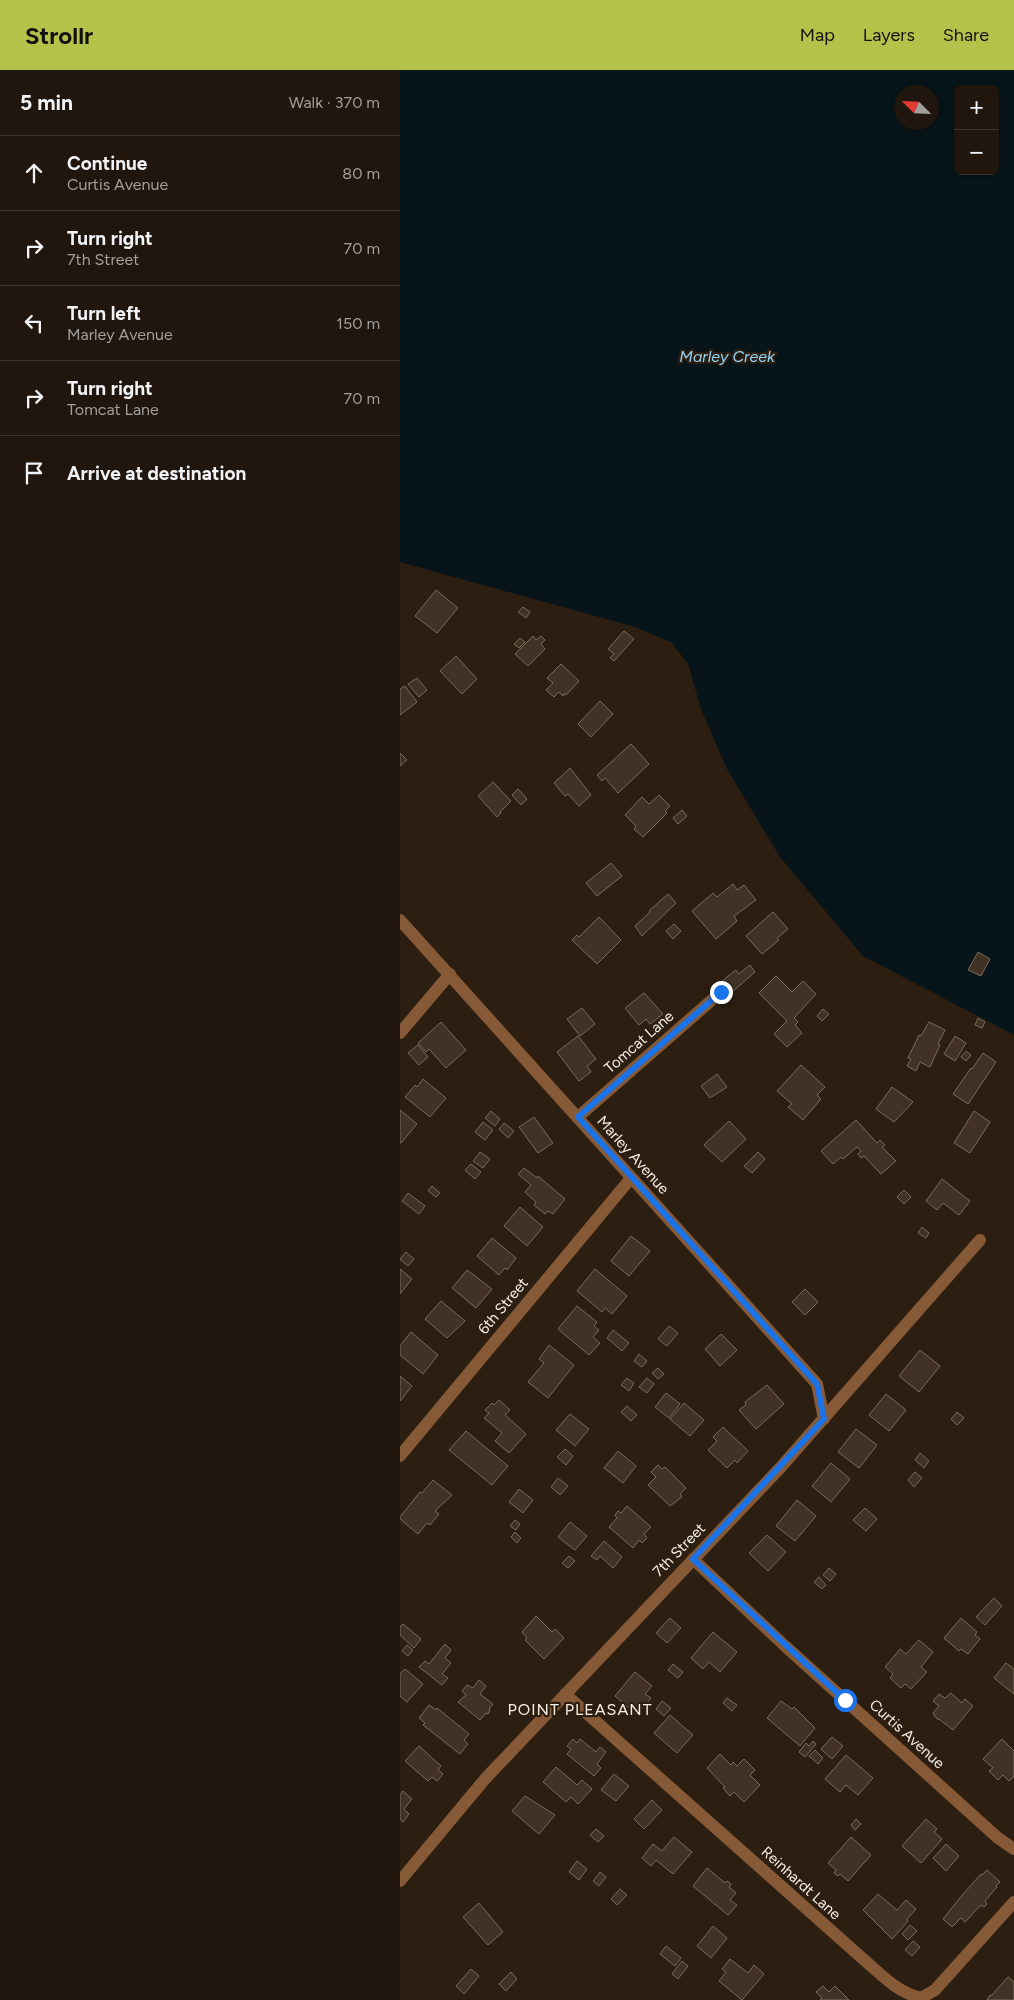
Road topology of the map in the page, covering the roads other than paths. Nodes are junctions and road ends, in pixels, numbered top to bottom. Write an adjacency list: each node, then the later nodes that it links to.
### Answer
1 (400, 920): 2 (street, Marley Avenue)
2 (450, 974): 4 (street); 5 (street, Marley Avenue)
3 (721, 992): 5 (street, Tomcat Lane)
4 (400, 1033)
5 (578, 1117): 6 (street, Marley Avenue)
6 (631, 1178): 8 (street, Marley Avenue); 9 (street, 6th Street)
7 (980, 1240): 8 (street, 7th Street)
8 (824, 1419): 10 (street, 7th Street)
9 (400, 1456)
10 (693, 1559): 11 (street, 7th Street); 12 (street, Curtis Avenue)
11 (565, 1694): 13 (street, 7th Street); 14 (street, Reinhardt Lane)
12 (1014, 1849)
13 (400, 1881)
14 (1014, 1902)

